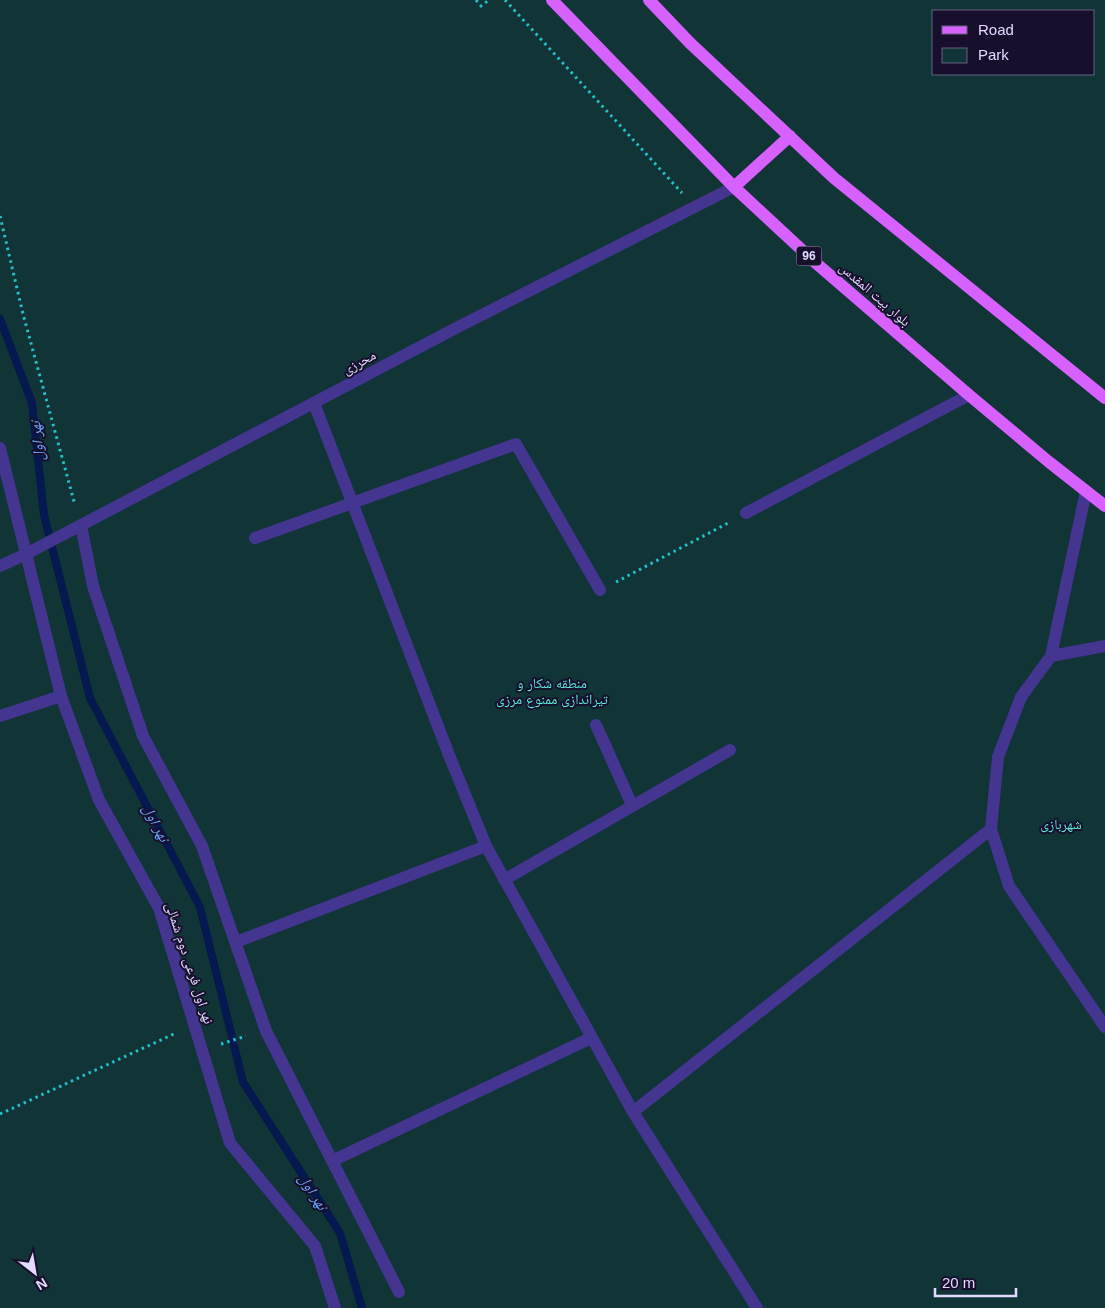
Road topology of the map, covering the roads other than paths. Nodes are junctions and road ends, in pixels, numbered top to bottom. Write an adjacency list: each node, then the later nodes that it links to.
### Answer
1 (552, 0): 4 (main road, بلوار بیت المقدس / 96)
2 (649, 0): 3 (main road)
3 (790, 136): 4 (main road); 6 (main road)
4 (734, 187): 5 (main road, بلوار بیت المقدس / 96); 7 (street, محرزی)
5 (969, 396): 9 (main road, بلوار بیت المقدس / 96); 12 (street)
6 (1105, 398)
7 (314, 403): 10 (street); 13 (street, محرزی)
8 (0, 448): 15 (street, نهر اول فرعی دوم شمالی)
9 (1086, 491): 11 (main road, 96); 19 (street)
10 (352, 503): 14 (street); 17 (street); 26 (street)
11 (1105, 506)
12 (746, 513)
13 (80, 525): 15 (street, محرزی); 28 (street)
14 (255, 538)
15 (32, 551): 16 (street, محرزی); 20 (street, نهر اول فرعی دوم شمالی)
16 (0, 566)
17 (600, 590)
18 (1105, 646): 19 (street)
19 (1051, 656): 25 (street)
20 (61, 696): 21 (street); 35 (street, نهر اول فرعی دوم شمالی)
21 (0, 716)
22 (596, 725): 24 (street)
23 (730, 750): 24 (street)
24 (632, 805): 27 (street)
25 (991, 829): 29 (street); 31 (street)
26 (486, 846): 27 (street); 28 (street)
27 (504, 880): 30 (street)
28 (236, 942): 32 (street)
29 (1105, 1026)
30 (591, 1038): 31 (street); 32 (street)
31 (633, 1112): 34 (street)
32 (332, 1162): 33 (street)
33 (399, 1292)
34 (751, 1306)
35 (335, 1308)

